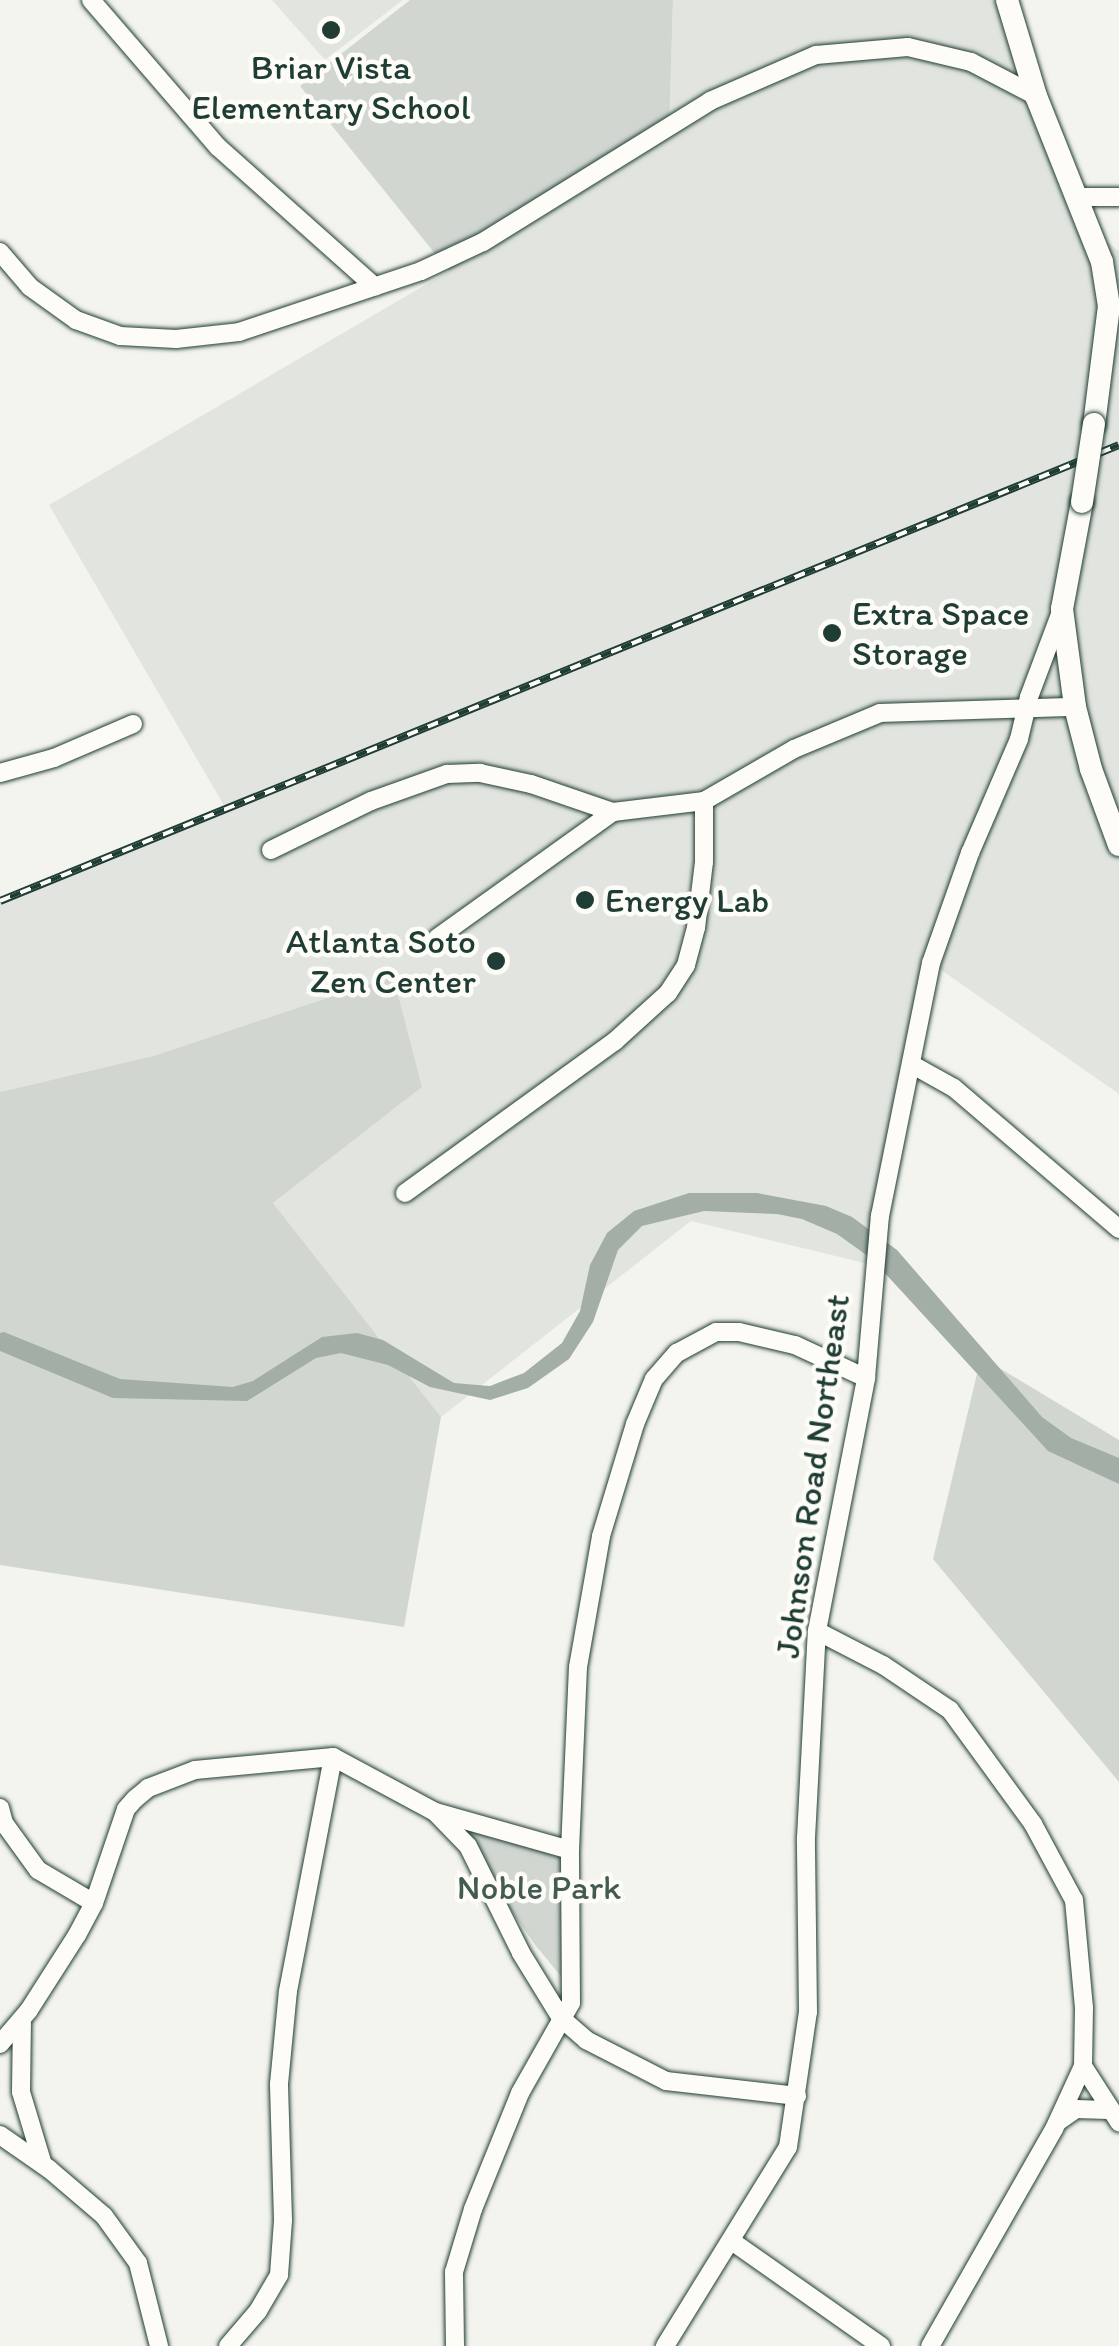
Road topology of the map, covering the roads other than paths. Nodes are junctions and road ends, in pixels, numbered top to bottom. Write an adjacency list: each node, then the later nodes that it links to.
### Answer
1 (91, 0): 8 (street)
2 (1006, 0): 3 (main road)
3 (1036, 96): 4 (main road); 8 (street)
4 (1076, 197): 5 (street); 7 (main road)
5 (1119, 197)
6 (0, 252): 8 (street)
7 (1110, 265): 9 (main road, bridge)
8 (375, 287)
9 (1062, 608): 10 (main road); 11 (street, Johnson Road Northeast)
10 (1075, 707): 11 (street); 16 (main road)
11 (1025, 712): 14 (street); 19 (street, Johnson Road Northeast)
12 (134, 724): 13 (street)
13 (0, 774)
14 (704, 802): 15 (street); 20 (street)
15 (612, 812): 17 (street); 18 (street)
16 (1119, 845)
17 (270, 850)
18 (437, 938)
19 (911, 1064): 21 (street); 22 (street, Johnson Road Northeast)
20 (405, 1193)
21 (1119, 1229)
22 (866, 1378): 23 (street, Johnson Road Northeast); 27 (street)
23 (817, 1630): 32 (street); 33 (street, Johnson Road Northeast)
24 (333, 1757): 26 (street); 28 (street); 40 (street)
25 (0, 1808): 28 (street)
26 (435, 1812): 27 (street); 29 (street)
27 (570, 1850): 29 (street)
28 (94, 1903): 30 (street)
29 (560, 2018): 33 (street); 41 (street)
30 (22, 2019): 31 (street); 37 (street)
31 (0, 2044)
32 (1082, 2066): 34 (street); 35 (street)
33 (798, 2096): 38 (street, Johnson Road Northeast)
34 (1113, 2116): 35 (street)
35 (1058, 2121): 44 (street)
36 (0, 2135): 37 (street)
37 (44, 2166): 39 (street)
38 (732, 2242): 42 (street, Johnson Road Northeast); 43 (street)
39 (159, 2346)
40 (228, 2346)
41 (455, 2346)
42 (665, 2346)
43 (882, 2346)
44 (930, 2346)

